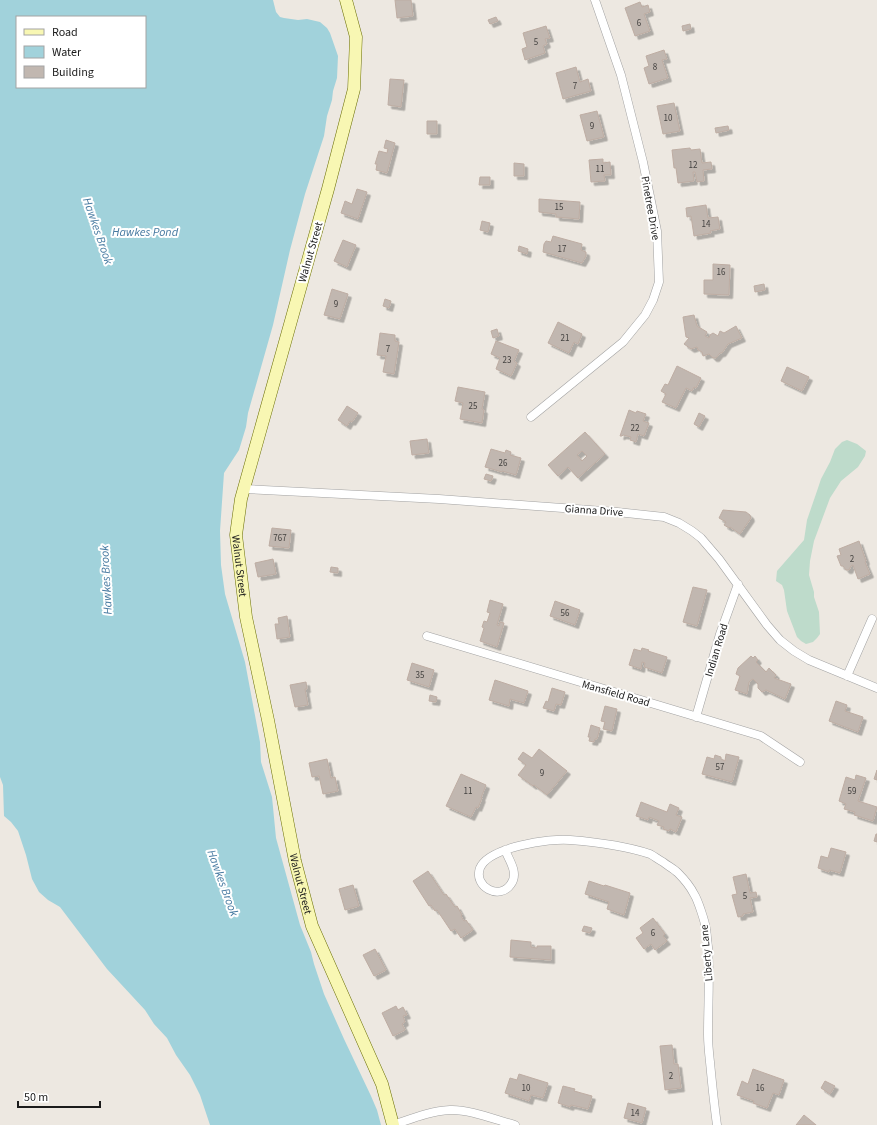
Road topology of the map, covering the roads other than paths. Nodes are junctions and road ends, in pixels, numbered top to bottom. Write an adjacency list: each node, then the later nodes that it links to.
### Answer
1 (346, 0): 4 (main road, Walnut Street)
2 (595, 0): 3 (street, Pinetree Drive)
3 (531, 417)
4 (244, 489): 5 (street, Gianna Drive); 13 (main road, Walnut Street)
5 (738, 584): 8 (street, Gianna Drive); 10 (street, Indian Road)
6 (872, 619): 8 (street)
7 (426, 636): 10 (street, Mansfield Road)
8 (847, 676): 9 (street, Gianna Drive)
9 (877, 688)
10 (696, 717): 11 (street, Mansfield Road)
11 (800, 762)
12 (504, 850): 12 (street, Liberty Lane); 15 (street, Liberty Lane)
13 (393, 1125): 14 (street)
14 (515, 1125)
15 (717, 1125)

